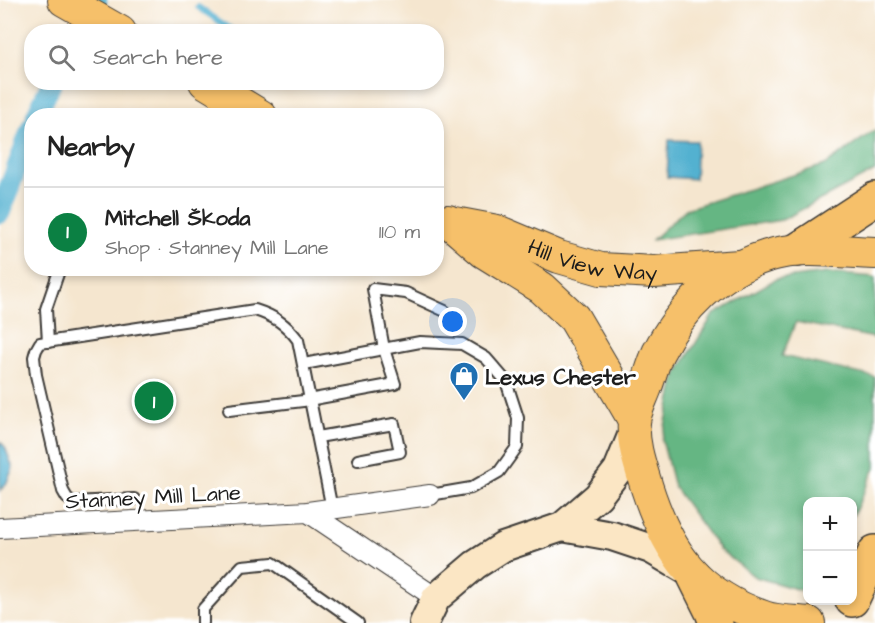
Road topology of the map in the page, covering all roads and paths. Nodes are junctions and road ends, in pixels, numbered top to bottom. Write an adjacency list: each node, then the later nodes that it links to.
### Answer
1 (64, 0): 2 (main road)
2 (106, 24)
3 (219, 90): 4 (main road)
4 (248, 108)
5 (875, 199): 8 (highway)
6 (444, 218): 10 (main road, Hill View Way)
7 (444, 219): 18 (main road, Hill View Way)
8 (797, 250): 9 (main road); 10 (main road)
9 (875, 254)
10 (742, 266): 18 (main road)
11 (57, 276): 13 (lane)
12 (445, 311): 14 (lane)
13 (48, 342): 15 (lane); 22 (lane)
14 (384, 349): 15 (lane); 16 (lane); 21 (lane)
15 (304, 364): 16 (lane)
16 (311, 399): 17 (lane); 19 (lane)
17 (228, 410)
18 (634, 426): 25 (street); 28 (main road)
19 (318, 437): 20 (lane); 23 (lane)
20 (358, 460)
21 (430, 495): 23 (street, Stanney Mill Lane)
22 (134, 499)
23 (332, 509): 24 (street, Stanney Mill Lane)
24 (308, 512): 26 (street, Stanney Mill Lane); 31 (street)
25 (562, 527): 28 (street); 31 (street)
26 (0, 528)
27 (875, 552): 29 (highway)
28 (692, 574): 34 (highway); 35 (main road)
29 (857, 590)
30 (850, 605): 36 (highway)
31 (430, 611)
32 (203, 623): 33 (lane)
33 (358, 623)
34 (716, 623)
35 (809, 623)
36 (841, 623)

